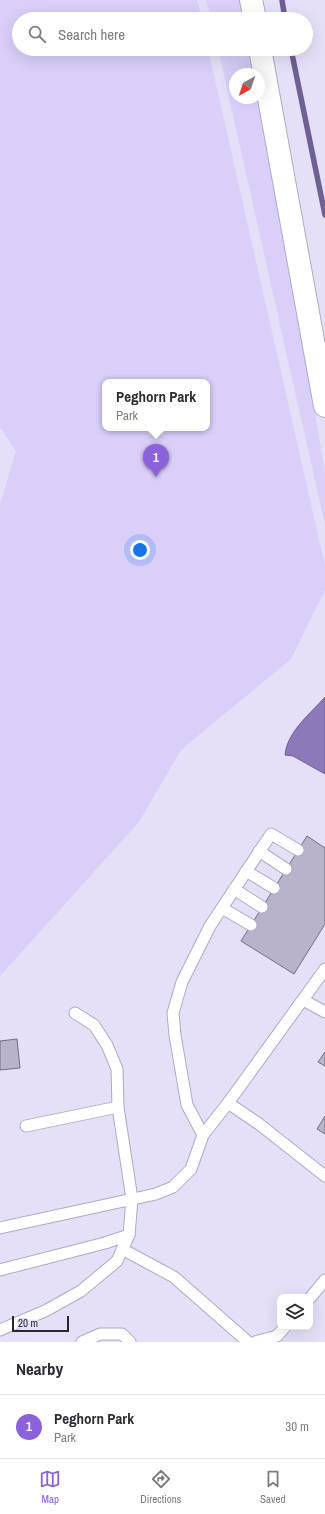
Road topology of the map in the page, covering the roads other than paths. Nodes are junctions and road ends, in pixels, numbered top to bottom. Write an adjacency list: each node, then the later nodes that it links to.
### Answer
1 (251, 0): 2 (street)
2 (254, 12)
3 (261, 56): 4 (street)
4 (325, 406)
5 (298, 850): 6 (lane)
6 (259, 851): 7 (lane); 8 (lane)
7 (286, 869)
8 (246, 871): 9 (lane); 10 (lane)
9 (274, 888)
10 (234, 889): 11 (lane); 12 (lane)
11 (262, 907)
12 (222, 908): 13 (lane); 21 (lane)
13 (251, 925)
14 (325, 969): 15 (lane)
15 (303, 1000): 16 (lane); 18 (lane)
16 (325, 1012)
17 (75, 1013): 19 (lane)
18 (228, 1103): 21 (lane); 22 (lane)
19 (118, 1107): 20 (lane); 23 (lane)
20 (26, 1126)
21 (203, 1135): 23 (lane)
22 (325, 1176)
23 (132, 1199): 24 (lane); 25 (lane)
24 (0, 1228)
25 (129, 1235): 26 (lane); 27 (lane)
26 (122, 1249): 30 (lane); 32 (lane)
27 (0, 1270)
28 (325, 1280): 29 (lane)
29 (313, 1294)
30 (0, 1330)
31 (282, 1330): 36 (lane)
32 (237, 1338): 35 (lane)
33 (82, 1342): 34 (lane)
34 (130, 1342)
35 (248, 1342)
36 (255, 1342)

